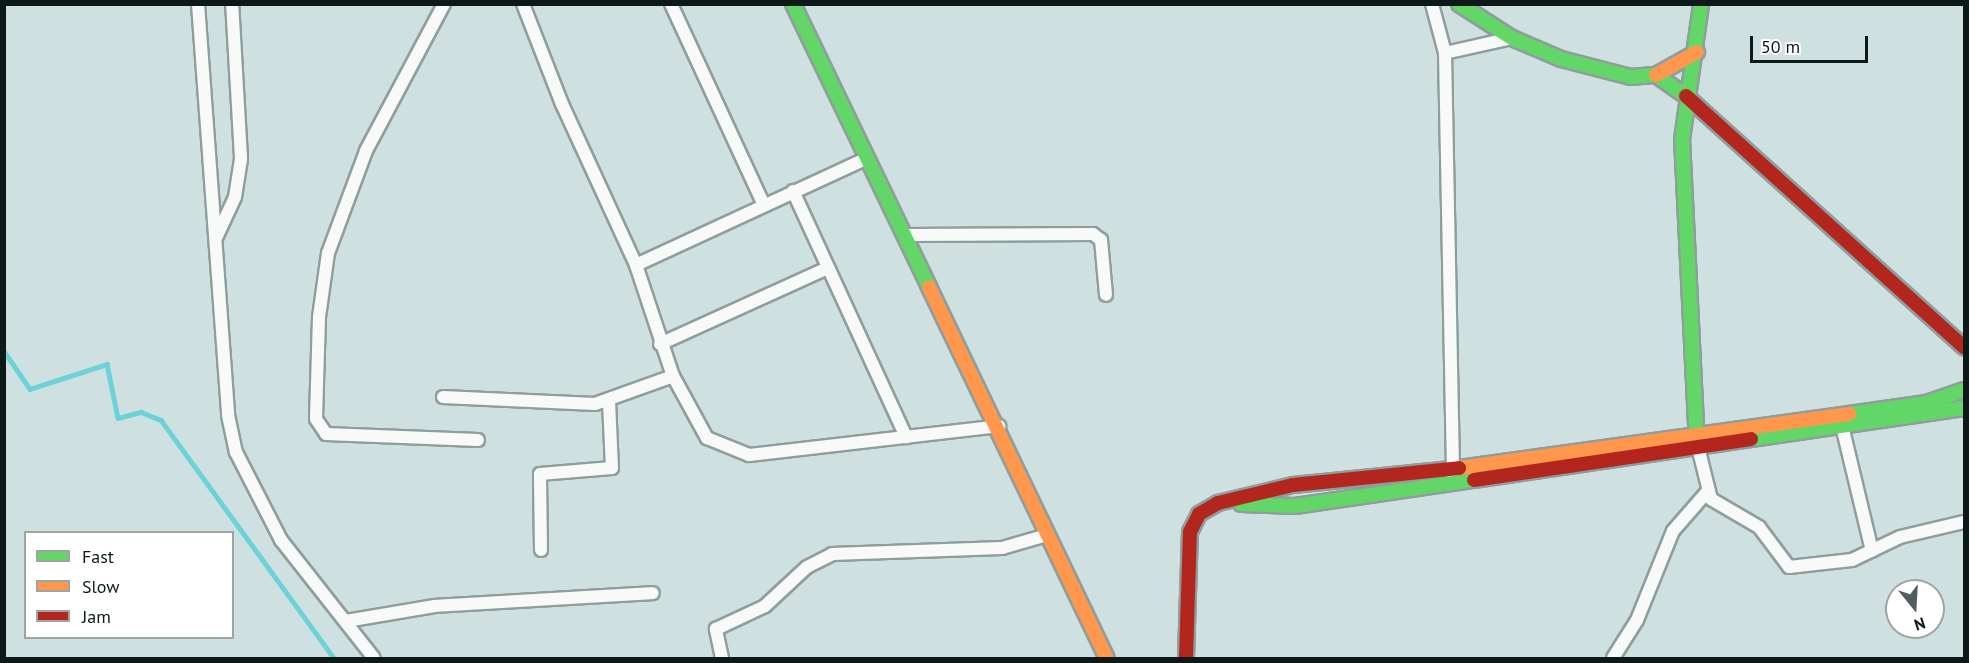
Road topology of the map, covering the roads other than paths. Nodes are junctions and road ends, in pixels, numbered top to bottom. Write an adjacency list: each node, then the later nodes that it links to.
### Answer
1 (198, 4): 19 (street)
2 (232, 4): 19 (street)
3 (444, 4): 34 (street)
4 (523, 4): 20 (street)
5 (671, 4): 17 (street)
6 (793, 4): 15 (street)
7 (1432, 4): 12 (street)
8 (1459, 4): 10 (street)
9 (1701, 4): 11 (street)
10 (1512, 38): 12 (street); 13 (street)
11 (1697, 52): 13 (street); 14 (street)
12 (1445, 53): 36 (street)
13 (1656, 75): 14 (street)
14 (1690, 99): 24 (street); 32 (street)
15 (868, 158): 16 (street); 18 (street)
16 (793, 191): 17 (street); 21 (street)
17 (764, 205): 20 (street)
18 (906, 235): 22 (street); 30 (street)
19 (215, 239): 45 (street)
20 (636, 265): 23 (street)
21 (825, 269): 23 (street); 33 (street)
22 (1106, 296)
23 (660, 344): 25 (street)
24 (1965, 347)
25 (673, 376): 28 (street); 33 (street)
26 (1965, 390): 32 (street)
27 (443, 397): 28 (street)
28 (609, 402): 42 (street)
29 (1965, 408): 31 (street)
30 (999, 426): 33 (street); 41 (street)
31 (1843, 430): 35 (street); 43 (street)
32 (1697, 434): 35 (street); 36 (street)
33 (906, 437)
34 (478, 440)
35 (1698, 451): 37 (street); 38 (street)
36 (1453, 469): 37 (street); 39 (street)
37 (1452, 484): 39 (street)
38 (1707, 492): 43 (street); 50 (street)
39 (1218, 503): 49 (street)
40 (1965, 522): 43 (street)
41 (1047, 535): 47 (street); 48 (street)
42 (541, 550)
43 (1872, 551)
44 (653, 593): 45 (street)
45 (346, 621): 46 (street)
46 (374, 658)
47 (722, 658)
48 (1107, 658)
49 (1186, 658)
50 (1613, 658)

